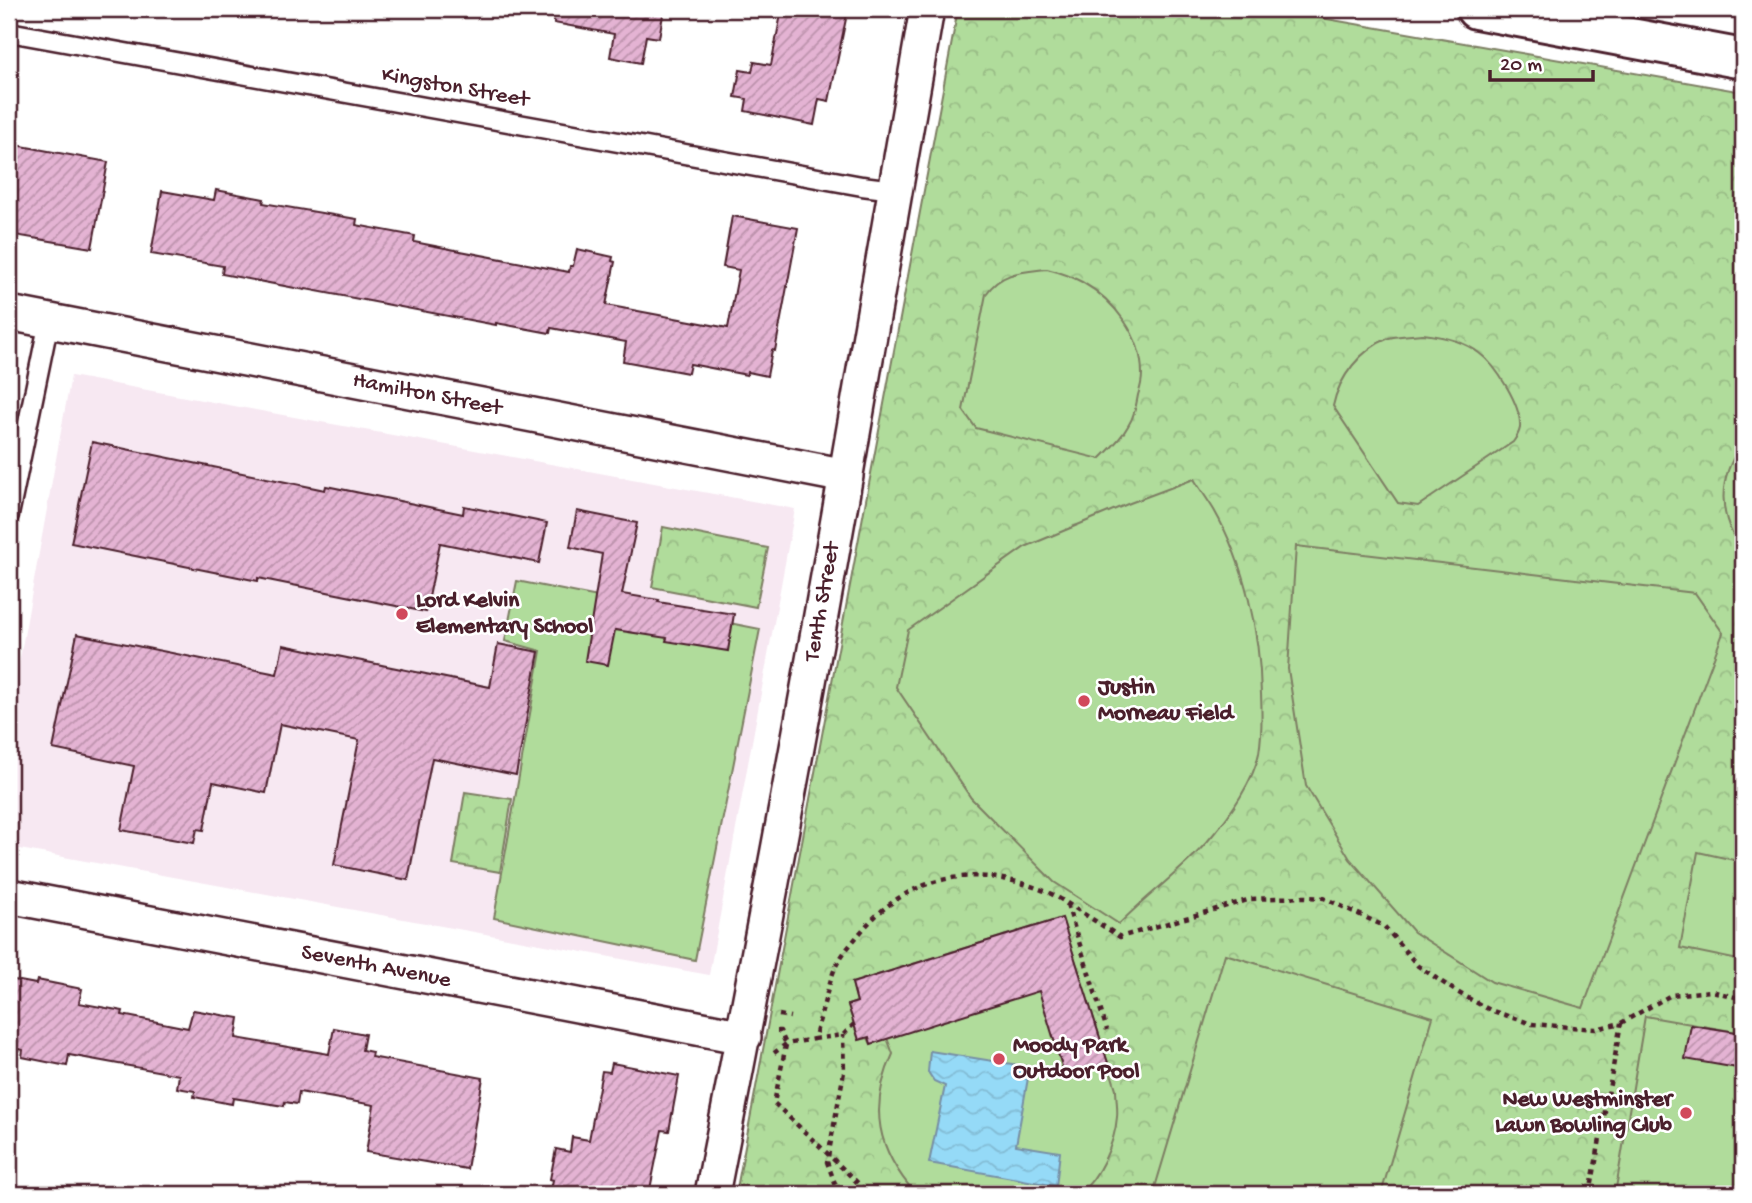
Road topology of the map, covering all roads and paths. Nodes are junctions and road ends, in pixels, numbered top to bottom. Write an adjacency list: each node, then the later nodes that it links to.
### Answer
1 (928, 9): 5 (street, Tenth Street)
2 (1476, 9): 4 (street)
3 (9, 32): 5 (lane, Kingston Street)
4 (1743, 59)
5 (894, 190): 8 (street, Tenth Street)
6 (9, 313): 7 (street, Hamilton Street)
7 (49, 321): 8 (street, Hamilton Street); 9 (lane)
8 (846, 476): 17 (street, Tenth Street)
9 (9, 515)
10 (9, 896): 17 (street, Seventh Avenue)
11 (1067, 903): 13 (path); 15 (path); 18 (path)
12 (1743, 999): 13 (path)
13 (1621, 1023): 23 (path)
14 (854, 1024): 16 (path)
15 (1107, 1030)
16 (843, 1035): 18 (path); 19 (path)
17 (744, 1037): 20 (street, Tenth Street)
18 (814, 1040): 19 (path)
19 (828, 1154): 21 (path); 22 (path)
20 (712, 1194)
21 (839, 1194)
22 (869, 1194)
23 (1590, 1194)

